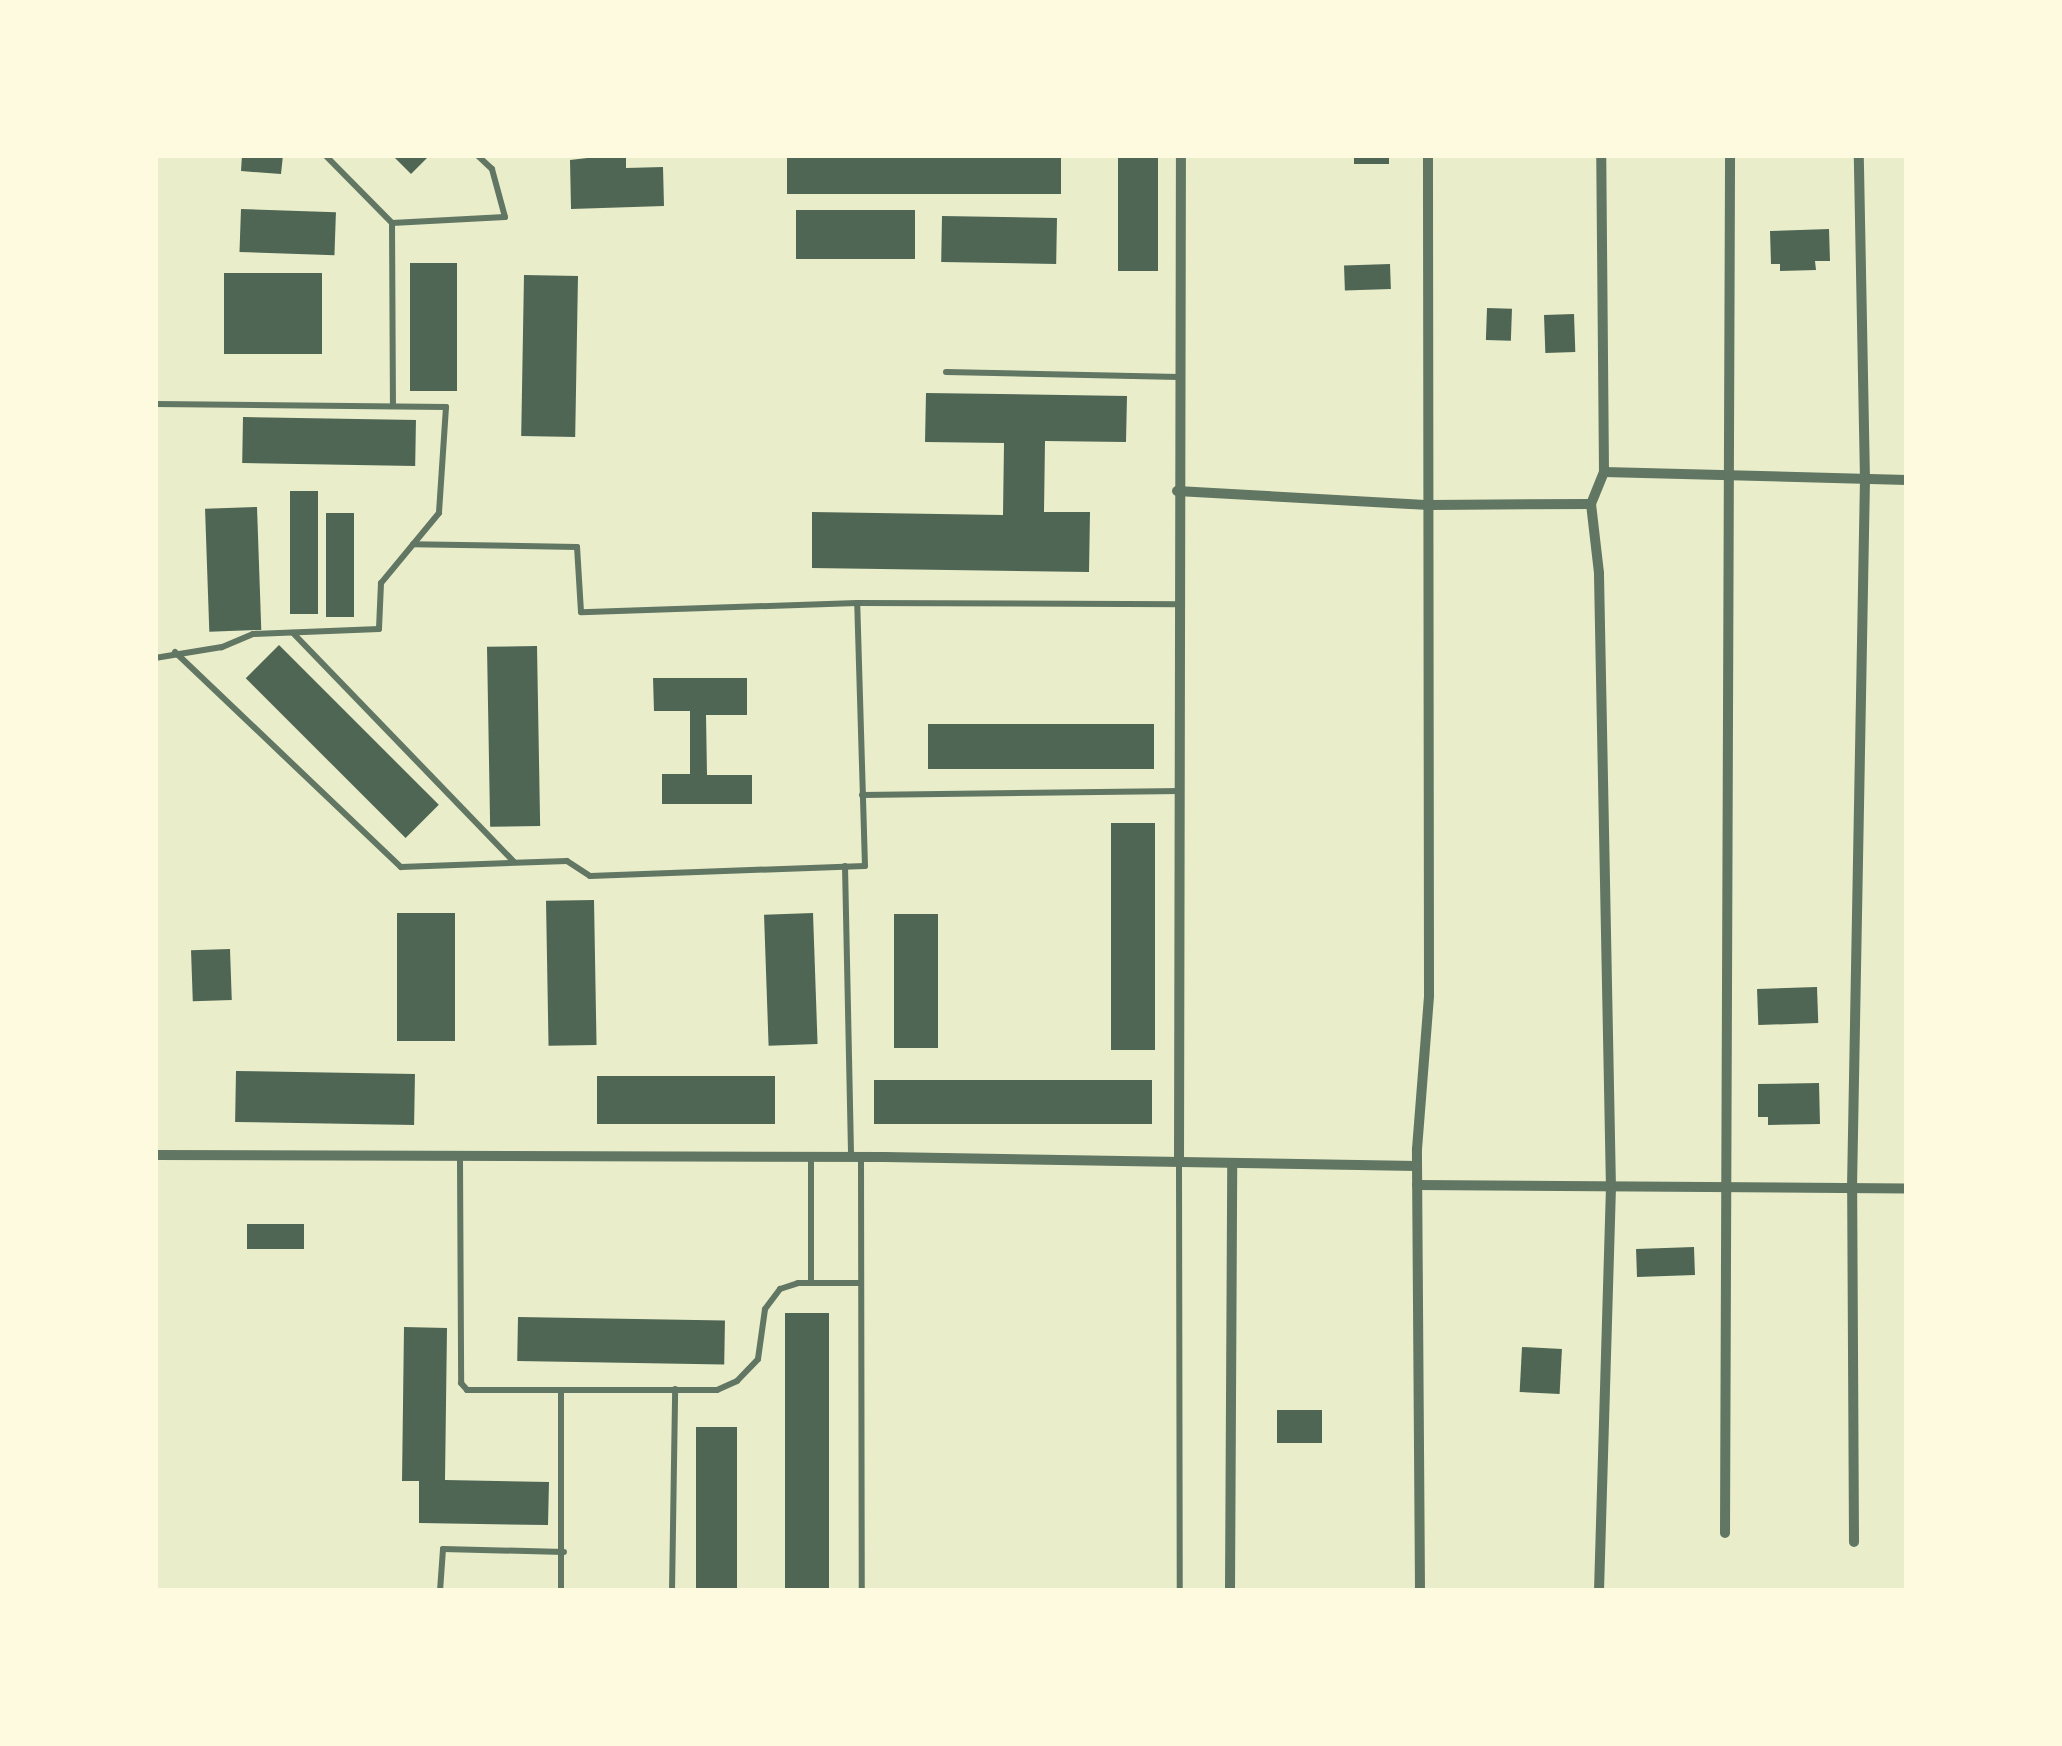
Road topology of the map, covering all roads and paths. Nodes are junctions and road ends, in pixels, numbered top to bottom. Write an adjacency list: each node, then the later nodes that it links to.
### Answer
1 (325, 155): 8 (lane)
2 (477, 155): 8 (lane)
3 (1180, 155): 10 (street)
4 (1428, 155): 19 (street)
5 (1601, 155): 13 (street)
6 (1730, 155): 14 (street)
7 (1860, 155): 15 (street)
8 (392, 223): 12 (lane)
9 (946, 372): 10 (lane)
10 (1179, 376): 17 (street)
11 (155, 404): 12 (lane)
12 (393, 406): 20 (lane)
13 (1604, 472): 14 (street); 18 (street)
14 (1726, 478): 15 (street); 41 (street)
15 (1864, 480): 16 (street); 39 (street)
16 (1907, 480)
17 (1177, 490): 19 (street); 22 (street)
18 (1591, 504): 19 (street); 38 (street)
19 (1430, 505): 36 (street)
20 (414, 544): 21 (lane); 23 (lane)
21 (857, 603): 22 (lane); 27 (lane)
22 (1180, 604): 26 (street)
23 (292, 632): 24 (lane); 28 (lane)
24 (175, 652): 25 (lane); 28 (lane)
25 (155, 658)
26 (1180, 791): 27 (lane); 34 (street)
27 (862, 796): 29 (lane)
28 (516, 863): 29 (lane)
29 (845, 866): 32 (lane)
30 (155, 1155): 33 (street)
31 (811, 1157): 32 (street); 33 (street); 42 (lane)
32 (856, 1157): 34 (street); 43 (lane)
33 (460, 1160): 44 (lane)
34 (1179, 1162): 35 (street); 53 (lane)
35 (1232, 1163): 36 (street); 54 (street)
36 (1417, 1166): 37 (street)
37 (1417, 1186): 38 (street); 55 (street)
38 (1610, 1188): 41 (street); 56 (street)
39 (1852, 1188): 40 (street); 41 (street); 47 (street)
40 (1907, 1188)
41 (1732, 1191): 46 (street)
42 (812, 1283): 43 (lane); 45 (lane)
43 (862, 1283): 49 (lane)
44 (561, 1390): 45 (lane); 48 (lane)
45 (676, 1390): 52 (lane)
46 (1725, 1533)
47 (1854, 1542)
48 (564, 1552): 50 (lane); 51 (lane)
49 (862, 1589)
50 (440, 1591)
51 (562, 1591)
52 (672, 1591)
53 (1180, 1591)
54 (1230, 1591)
55 (1420, 1591)
56 (1600, 1591)

